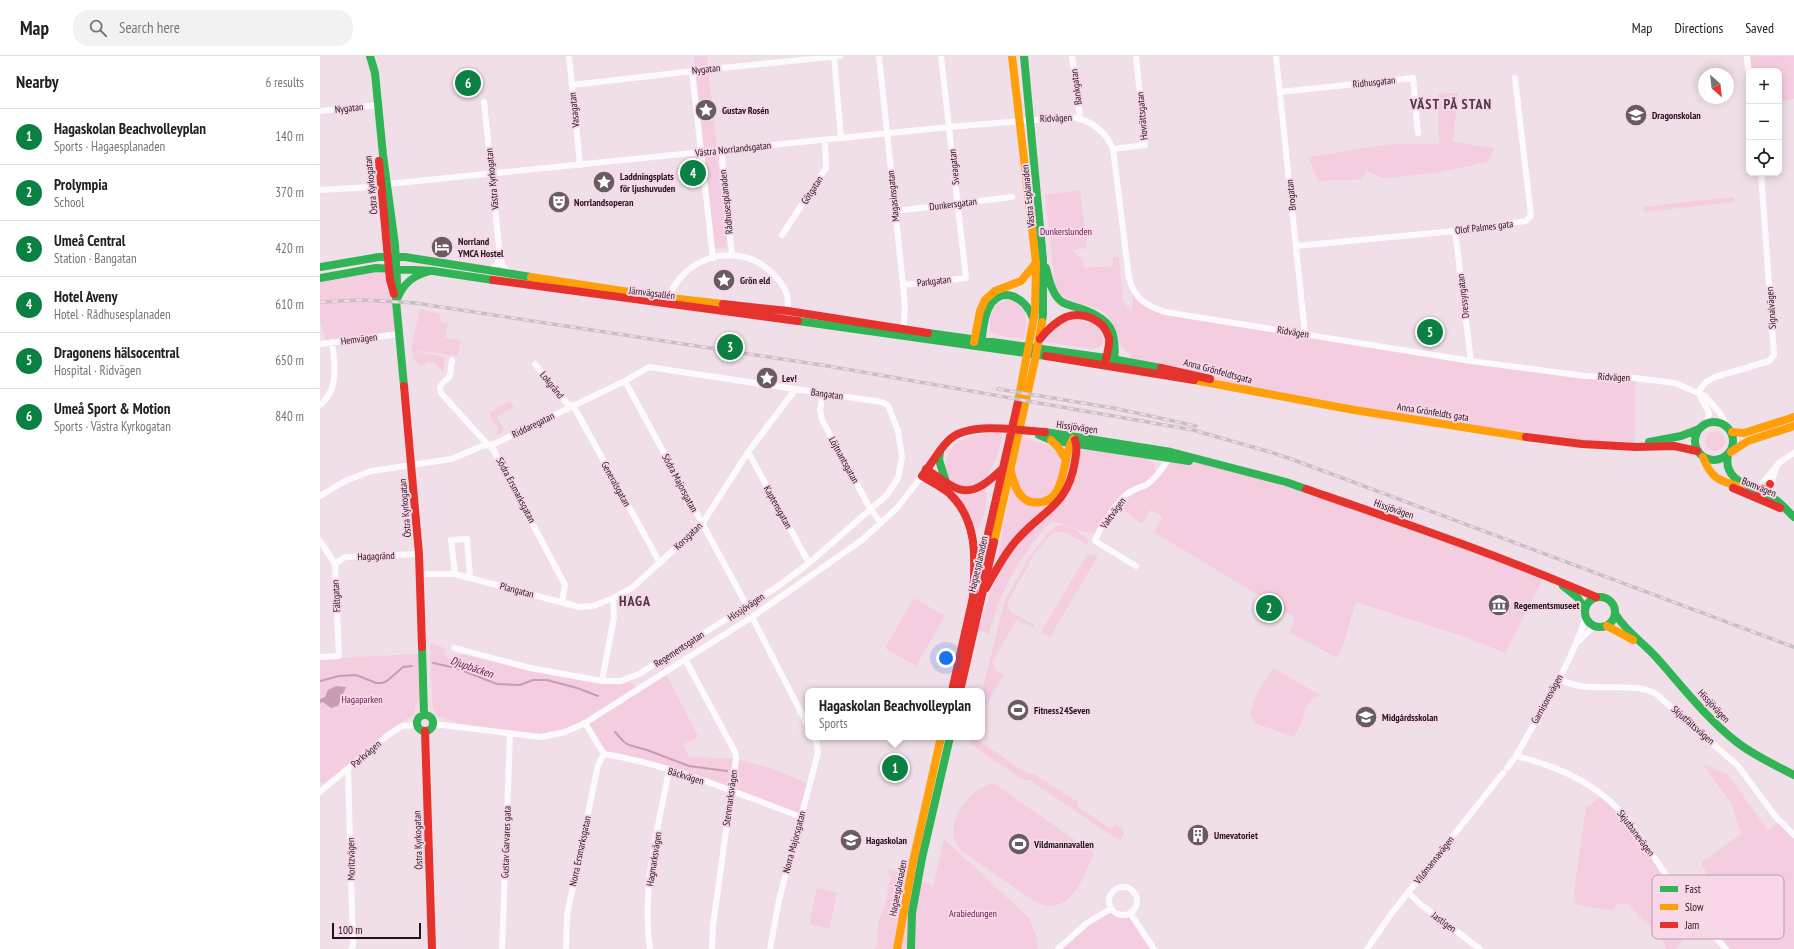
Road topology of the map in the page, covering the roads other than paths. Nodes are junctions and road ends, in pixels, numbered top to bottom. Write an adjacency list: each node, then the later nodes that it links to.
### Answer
1 (370, 56): 18 (main road, Östra Kyrkogatan)
2 (568, 56): 15 (street, Vasagatan)
3 (836, 56): 13 (street, Nygatan); 26 (street)
4 (879, 56): 24 (street, Magasinsgatan)
5 (941, 56): 23 (street, Sveagatan)
6 (1012, 56): 22 (main road, Västra Esplanaden)
7 (1024, 56): 21 (main road, Västra Esplanaden)
8 (1072, 56): 20 (street, Bankgatan)
9 (1136, 56): 29 (street, Hovrättsgatan)
10 (1276, 56): 16 (street, Brogatan)
11 (1747, 56): 12 (street)
12 (1748, 68)
13 (692, 71): 15 (street, Nygatan); 30 (street, Rådhusesplanaden)
14 (1515, 78): 40 (street, Olof Palmes gata)
15 (572, 85): 31 (street, Vasagatan)
16 (1280, 92): 25 (street, Ridhusgatan); 42 (street, Brogatan)
17 (484, 102): 32 (street, Västra Kyrkogatan)
18 (376, 105): 19 (street, Nygatan); 34 (main road, Östra Kyrkogatan); 36 (main road, Östra Kyrkogatan)
19 (320, 111)
20 (1080, 118): 21 (street, Ridvägen); 29 (street, Ridvägen)
21 (1030, 119): 22 (street, Västra Norrlandsgatan); 47 (main road, Västra Esplanaden)
22 (1019, 120): 23 (street, Västra Norrlandsgatan); 47 (main road, Västra Esplanaden)
23 (949, 126): 24 (street, Västra Norrlandsgatan); 38 (street, Sveagatan)
24 (888, 133): 26 (street, Västra Norrlandsgatan); 39 (street, Magasinsgatan)
25 (1418, 133)
26 (841, 138): 27 (street, Västra Norrlandsgatan)
27 (826, 140): 28 (street, Västra Norrlandsgatan); 41 (street, Götgatan)
28 (721, 149): 30 (street, Västra Norrlandsgatan); 43 (street, Rådhusesplanaden)
29 (1113, 149): 62 (street, Ridvägen)
30 (700, 152): 31 (street, Västra Norrlandsgatan); 46 (street, Rådhusesplanaden)
31 (580, 164): 32 (street, Västra Norrlandsgatan)
32 (492, 174): 34 (street, Västra Norrlandsgatan); 44 (street, Västra Kyrkogatan)
33 (1761, 176): 76 (street, Signalvägen)
34 (388, 184): 45 (main road, Östra Kyrkogatan)
35 (320, 190): 36 (street)
36 (381, 190): 45 (main road, Östra Kyrkogatan)
37 (1012, 197): 38 (street, Dunkersgatan)
38 (958, 204): 39 (street, Dunkersgatan); 54 (street, Sveagatan)
39 (895, 211): 55 (street, Magasinsgatan)
40 (1455, 230): 42 (street, Olof Palmes gata); 69 (street, Dressyrgatan)
41 (782, 235)
42 (1296, 246): 62 (street, Brogatan)
43 (732, 255): 46 (street); 58 (street)
44 (500, 256): 50 (street); 52 (street, Västra Kyrkogatan)
45 (392, 257): 48 (main road, Järnvägsallén); 49 (main road, Östra Kyrkogatan); 50 (main road, Järnvägsallén)
46 (713, 258): 57 (street)
47 (1040, 261): 59 (main road, Västra Esplanaden); 63 (main road, Västra Esplanaden); 65 (main road); 70 (main road)
48 (322, 265)
49 (392, 268): 51 (main road, Järnvägsallén); 53 (main road, Järnvägsallén); 56 (main road, Östra Kyrkogatan)
50 (492, 270): 52 (main road, Järnvägsallén)
51 (433, 271): 56 (main road); 57 (main road, Järnvägsallén)
52 (509, 273): 57 (main road, Järnvägsallén)
53 (320, 278)
54 (966, 278): 55 (street, Parkgatan)
55 (903, 285): 61 (street, Magasinsgatan)
56 (396, 301): 60 (main road, Östra Kyrkogatan)
57 (670, 302): 58 (main road, Järnvägsallén)
58 (787, 315): 61 (main road, Järnvägsallén)
59 (1034, 320): 63 (main road, Västra Esplanaden); 65 (main road)
60 (399, 334): 64 (street, Hemvägen); 98 (main road, Östra Kyrkogatan)
61 (903, 334): 65 (main road, Järnvägsallén)
62 (1305, 334): 69 (street, Ridvägen)
63 (1038, 335): 68 (main road); 99 (main road, Hagaesplanaden)
64 (332, 342): 66 (street, Hemvägen); 78 (street)
65 (978, 343): 68 (main road, Anna Grönfeldtsgata)
66 (320, 344)
67 (452, 360): 88 (street, Södra Ersmarksgatan)
68 (1105, 361): 70 (main road, Anna Grönfeldtsgata)
69 (1471, 361): 76 (street, Ridvägen)
70 (1115, 363): 75 (main road, Anna Grönfeldtsgata)
71 (535, 364): 79 (street, Lokgränd)
72 (649, 367): 73 (street, Riddaregatan); 74 (street, Bangatan)
73 (625, 381): 79 (street, Riddaregatan); 111 (street, Södra Majorsgatan)
74 (795, 390): 77 (street, Bangatan); 92 (street, Korsgatan)
75 (1255, 391): 89 (main road, Anna Grönfeldts gata)
76 (1698, 392): 81 (street); 84 (street, Ridvägen)
77 (823, 394): 108 (street, Löjtnantsgatan); 108 (street, Bangatan)
78 (320, 405)
79 (572, 406): 88 (street, Riddaregatan); 114 (street, Generalsgatan)
80 (1794, 417): 84 (main road)
81 (1707, 423): 83 (main road); 84 (main road)
82 (1794, 426): 94 (main road)
83 (1699, 429): 89 (main road); 90 (main road)
84 (1729, 429): 94 (main road)
85 (1033, 433): 86 (main road, Hissjövägen); 87 (main road, Hissjövägen); 91 (main road, Hissjövägen)
86 (1073, 439): 87 (main road, Hissjövägen); 95 (main road, Hissjövägen); 97 (main road); 124 (main road)
87 (1051, 440): 97 (main road)
88 (488, 445): 98 (street, Riddaregatan); 125 (street, Södra Ersmarksgatan)
89 (1609, 445): 90 (main road)
90 (1697, 450): 96 (main road)
91 (940, 451): 100 (main road, Hissjövägen); 101 (main road)
92 (748, 452): 111 (street, Korsgatan); 115 (street, Kaptensgatan)
93 (1794, 453): 103 (street)
94 (1729, 454): 96 (main road); 104 (main road, Bomvägen)
95 (1170, 455): 117 (street, Vaktvägen); 120 (main road, Hissjövägen)
96 (1703, 457): 102 (main road, Bomvägen)
97 (1066, 460): 99 (main road)
98 (412, 465): 106 (street, Riddaregatan); 113 (main road, Östra Kyrkogatan)
99 (1007, 469): 101 (main road); 124 (main road, Hagaesplanaden)
100 (924, 472): 101 (main road); 110 (street, Hissjövägen); 124 (main road)
101 (946, 482)
102 (1722, 482): 105 (main road, Bomvägen); 107 (main road, Bomvägen)
103 (1767, 483): 104 (street); 105 (main road, Bomvägen); 107 (street)
104 (1752, 487): 105 (main road, Bomvägen)
105 (1763, 493): 107 (main road, Bomvägen)
106 (320, 496)
107 (1773, 501): 109 (main road, Bomvägen)
108 (871, 510): 110 (street, Löjtnantsgatan); 115 (street, Regementsgatan)
109 (1794, 517)
110 (881, 523): 129 (street, Hissjövägen)
111 (702, 524): 114 (street, Korsgatan); 126 (street, Södra Majorsgatan)
112 (320, 541): 116 (street)
113 (419, 554): 116 (street, Hagagränd); 118 (main road, Östra Kyrkogatan)
114 (660, 563): 123 (street, Korsgatan)
115 (809, 563): 126 (street, Regementsgatan)
116 (335, 564): 135 (street, Fältgatan)
117 (1136, 566)
118 (420, 574): 119 (street, Plangatan); 141 (main road, Östra Kyrkogatan)
119 (455, 574): 121 (street, Plangatan); 121 (street)
120 (1545, 575): 122 (main road, Hissjövägen); 127 (main road, Hissjövägen)
121 (470, 578): 125 (street, Plangatan)
122 (1596, 597): 127 (main road); 128 (main road)
123 (613, 598): 125 (street, Plangatan); 138 (street)
124 (977, 598): 139 (main road, Hagaesplanaden); 140 (main road, Hagaesplanaden)
125 (562, 602)
126 (747, 606): 138 (street, Regementsgatan)
127 (1585, 614): 130 (main road); 132 (street, Garnisonsvägen)
128 (1616, 615): 131 (main road); 134 (main road, Hissjövägen)
129 (752, 617): 136 (street, Hissjövägen); 142 (street)
130 (1594, 626): 131 (main road); 132 (street, Garnisonsvägen)
131 (1607, 626): 134 (main road, Hissjövägen)
132 (1578, 642): 137 (street, Garnisonsvägen)
133 (454, 648): 138 (street, Regementsgatan)
134 (1648, 648): 153 (main road, Hissjövägen)
135 (320, 657)
136 (685, 659): 143 (street, Hissjövägen); 159 (street, Stenmarksvägen)
137 (1559, 679): 152 (street, Garnisonsvägen); 161 (street, Skjutfältsvägen)
138 (602, 681)
139 (953, 688)
140 (961, 688)
141 (424, 714): 144 (main road); 145 (main road)
142 (805, 720)
143 (585, 723): 147 (street, Hissjövägen); 151 (street)
144 (416, 724): 146 (main road); 155 (street, Parkvägen)
145 (433, 724): 146 (main road); 147 (street, Hissjövägen)
146 (425, 731): 168 (main road, Östra Kyrkogatan)
147 (510, 734): 169 (street, Gustav Garvares gata)
148 (815, 740): 160 (street, Norra Majorsgatan)
149 (940, 740): 174 (main road, Hagaesplanaden)
150 (949, 740): 175 (main road, Hagaesplanaden)
151 (604, 754): 156 (street, Bäckvägen); 170 (street, Norra Ersmarksgatan)
152 (1516, 756): 162 (street, Skjutbanevägen); 163 (street, Vildmannavägen)
153 (1776, 766): 154 (main road, Hissjövägen); 157 (main road, Hissjövägen)
154 (1794, 768)
155 (348, 770): 158 (street, Parkvägen); 167 (street, Moritzvägen)
156 (669, 770): 159 (street, Bäckvägen); 171 (street, Hagmarksvägen)
157 (1794, 775)
158 (321, 790)
159 (732, 791): 160 (street, Bäckvägen); 172 (street, Stenmarksvägen)
160 (801, 817): 173 (street, Norra Majorsgatan)
161 (1794, 835)
162 (1666, 875)
163 (1409, 893): 178 (street, Vildmannavägen); 179 (street, Jastigen)
164 (1111, 909): 165 (street); 165 (street); 176 (street)
165 (1130, 913): 177 (street)
166 (1718, 939): 180 (street, Skjutbanevägen)
167 (351, 949)
168 (432, 949)
169 (502, 949)
170 (566, 949)
171 (650, 949)
172 (712, 949)
173 (770, 949)
174 (897, 949)
175 (911, 949)
176 (1058, 949)
177 (1154, 949)
178 (1367, 949)
179 (1480, 949)
180 (1726, 949)

